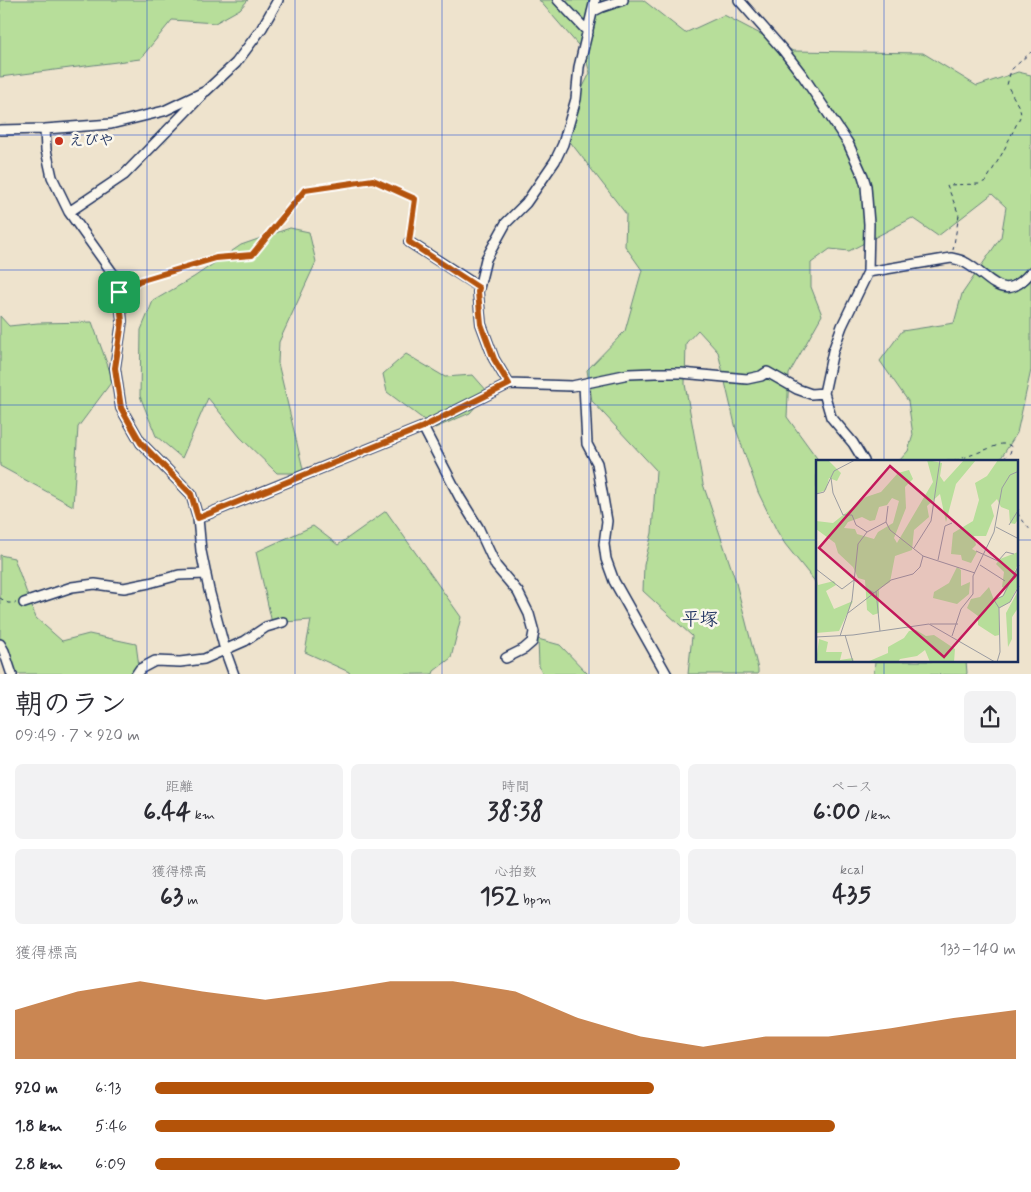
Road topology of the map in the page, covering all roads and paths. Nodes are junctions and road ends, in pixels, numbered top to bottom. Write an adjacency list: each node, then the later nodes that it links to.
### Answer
1 (278, 0): 9 (street)
2 (558, 0): 7 (street)
3 (595, 0): 6 (street)
4 (623, 0): 6 (street)
5 (739, 0): 15 (street)
6 (592, 12): 7 (street)
7 (588, 32): 17 (street)
8 (1031, 52): 14 (path)
9 (206, 91): 10 (street); 12 (street)
10 (46, 129): 11 (street); 12 (street)
11 (0, 130)
12 (69, 212): 18 (street)
13 (409, 242): 17 (street); 18 (path)
14 (951, 258): 15 (street); 16 (street)
15 (868, 272): 21 (street)
16 (1031, 272)
17 (479, 288): 19 (street)
18 (119, 292): 27 (street)
19 (509, 384): 20 (street); 22 (street)
20 (584, 384): 21 (street); 39 (street)
21 (824, 393): 23 (street)
22 (423, 427): 27 (street); 35 (street)
23 (863, 460)
24 (958, 460): 25 (path)
25 (1002, 460)
26 (1018, 514): 28 (path)
27 (198, 518): 29 (street)
28 (1031, 531)
29 (206, 574): 31 (street); 34 (street)
30 (0, 598): 31 (path)
31 (24, 603)
32 (284, 622): 34 (street)
33 (0, 644): 36 (street)
34 (225, 650): 37 (street); 38 (street)
35 (506, 658)
36 (12, 674)
37 (136, 674)
38 (234, 674)
39 (667, 674)

